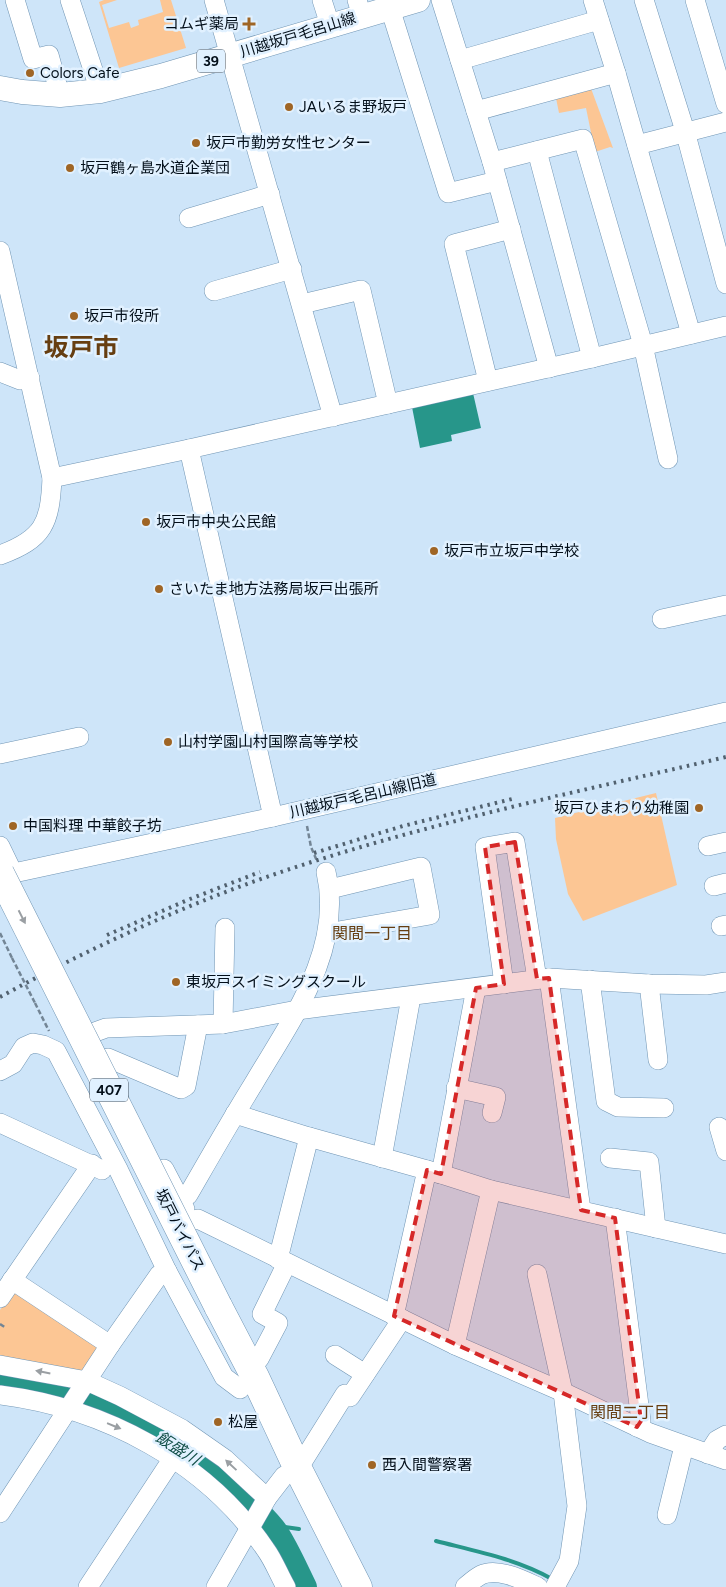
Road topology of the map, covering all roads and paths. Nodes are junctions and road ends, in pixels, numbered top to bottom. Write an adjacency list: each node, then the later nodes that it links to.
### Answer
1 (70, 0): 18 (street)
2 (214, 0): 14 (street)
3 (322, 0): 13 (street)
4 (416, 0): 11 (main road, 川越坂戸毛呂山線 / 39)
5 (441, 0): 15 (street)
6 (593, 0): 12 (street)
7 (644, 0): 23 (street)
8 (695, 0): 20 (street)
9 (21, 2): 19 (street)
10 (359, 8): 11 (main road, 川越坂戸毛呂山線 / 39); 13 (main road, 川越坂戸毛呂山線 / 39)
11 (390, 8): 27 (street)
12 (599, 20): 15 (street); 16 (street)
13 (330, 25): 14 (main road, 川越坂戸毛呂山線 / 39)
14 (231, 55): 18 (main road, 川越坂戸毛呂山線 / 39); 28 (street)
15 (460, 60): 21 (street)
16 (616, 73): 21 (street); 24 (street)
17 (0, 88): 19 (main road, 川越坂戸毛呂山線 / 39)
18 (100, 91): 19 (main road, 川越坂戸毛呂山線 / 39)
19 (60, 95)
20 (726, 104)
21 (476, 111): 26 (street)
22 (726, 122): 23 (street)
23 (685, 131): 24 (street); 33 (street)
24 (637, 144): 37 (street)
25 (537, 151): 26 (street); 38 (street); 39 (street)
26 (492, 162): 27 (street)
27 (497, 181): 30 (street)
28 (270, 194): 29 (street); 32 (street)
29 (189, 218)
30 (511, 229): 40 (street); 43 (street)
31 (0, 250): 42 (street)
32 (292, 269): 34 (street); 35 (street)
33 (726, 284)
34 (214, 291)
35 (302, 304): 44 (street); 45 (street)
36 (726, 326): 37 (street)
37 (691, 334): 38 (street)
38 (643, 345): 39 (street); 47 (street)
39 (592, 358): 40 (street)
40 (549, 368): 43 (street)
41 (0, 372): 42 (street)
42 (30, 378): 48 (street)
43 (488, 381): 44 (street)
44 (388, 404): 45 (street)
45 (332, 417): 46 (street)
46 (189, 449): 48 (street); 55 (street)
47 (668, 459)
48 (52, 478): 49 (street)
49 (0, 555)
50 (726, 605): 51 (street)
51 (662, 619)
52 (726, 712): 55 (street, 川越坂戸毛呂山線旧道)
53 (80, 737): 54 (street)
54 (0, 754)
55 (273, 817): 59 (street, 川越坂戸毛呂山線旧道)
56 (306, 824): 58 (path)
57 (0, 846): 59 (street)
58 (311, 847)
59 (4, 874): 106 (highway, 坂戸バイパス / 407, one-way to 106, bridge)
60 (0, 912): 106 (highway, 坂戸バイパス / 407)
61 (225, 928): 72 (street)
62 (0, 933): 75 (path, bridge)
63 (327, 933): 63 (street); 71 (street)
64 (543, 979): 65 (street); 67 (street); 67 (street); 96 (street)
65 (590, 980): 68 (street); 81 (street)
66 (726, 982): 68 (street)
67 (504, 984): 69 (street)
68 (649, 984): 78 (street)
69 (476, 988): 70 (street); 80 (street)
70 (411, 996): 71 (street); 88 (street)
71 (298, 1010): 72 (street); 83 (street)
72 (223, 1024): 73 (street)
73 (198, 1025): 74 (street); 77 (street)
74 (95, 1032): 76 (street); 77 (street)
75 (50, 1033)
76 (56, 1051): 79 (street); 93 (street)
77 (108, 1058): 91 (street)
78 (658, 1060)
79 (0, 1071)
80 (456, 1088): 82 (street); 92 (street)
81 (664, 1108)
82 (492, 1113)
83 (235, 1114): 86 (street); 95 (street)
84 (0, 1123): 90 (street)
85 (719, 1127): 87 (street)
86 (309, 1137): 88 (street); 101 (street)
87 (726, 1151)
88 (382, 1158): 92 (street)
89 (610, 1158): 99 (street)
90 (92, 1164): 93 (street); 104 (street)
91 (164, 1169): 93 (street); 95 (street)
92 (434, 1172): 94 (street); 107 (street)
93 (122, 1178): 102 (street)
94 (491, 1190): 96 (street); 110 (street)
95 (180, 1199): 98 (street)
96 (580, 1210): 97 (street)
97 (615, 1218): 99 (street); 120 (street)
98 (190, 1221): 101 (street); 115 (street)
99 (656, 1228): 100 (street)
100 (726, 1244)
101 (283, 1261): 107 (street); 115 (street)
102 (167, 1271): 111 (street); 115 (street)
103 (537, 1274): 117 (street)
104 (12, 1280): 105 (street); 111 (street)
105 (0, 1298)
106 (210, 1309): 115 (highway, 坂戸バイパス / 407)
107 (398, 1318): 110 (street); 114 (street)
108 (0, 1324): 109 (path)
109 (6, 1328)
110 (455, 1344): 117 (street)
111 (110, 1345): 116 (street)
112 (335, 1355): 114 (street)
113 (0, 1365): 116 (street, one-way to 113)
114 (365, 1374): 126 (street)
115 (252, 1375): 126 (highway, 坂戸バイパス / 407)
116 (85, 1383): 119 (street); 127 (street, one-way to 116)
117 (562, 1392): 120 (street); 131 (street)
118 (0, 1395): 119 (street)
119 (70, 1407): 124 (street, one-way to 124); 128 (street)
120 (637, 1427): 122 (street)
121 (726, 1435): 123 (street)
122 (684, 1446): 123 (street); 129 (street)
123 (708, 1454): 125 (street)
124 (173, 1458): 130 (street); 132 (street)
125 (726, 1460)
126 (291, 1473): 127 (street); 135 (highway, 坂戸バイパス / 407); 136 (highway, 坂戸バイパス / 407)
127 (266, 1501): 130 (street)
128 (0, 1513)
129 (666, 1515)
130 (251, 1525): 133 (street); 134 (street)
131 (558, 1581)
132 (88, 1587)
133 (216, 1587)
134 (286, 1587)
135 (340, 1587)
136 (358, 1587)
137 (465, 1587): 138 (street)
138 (538, 1587)

